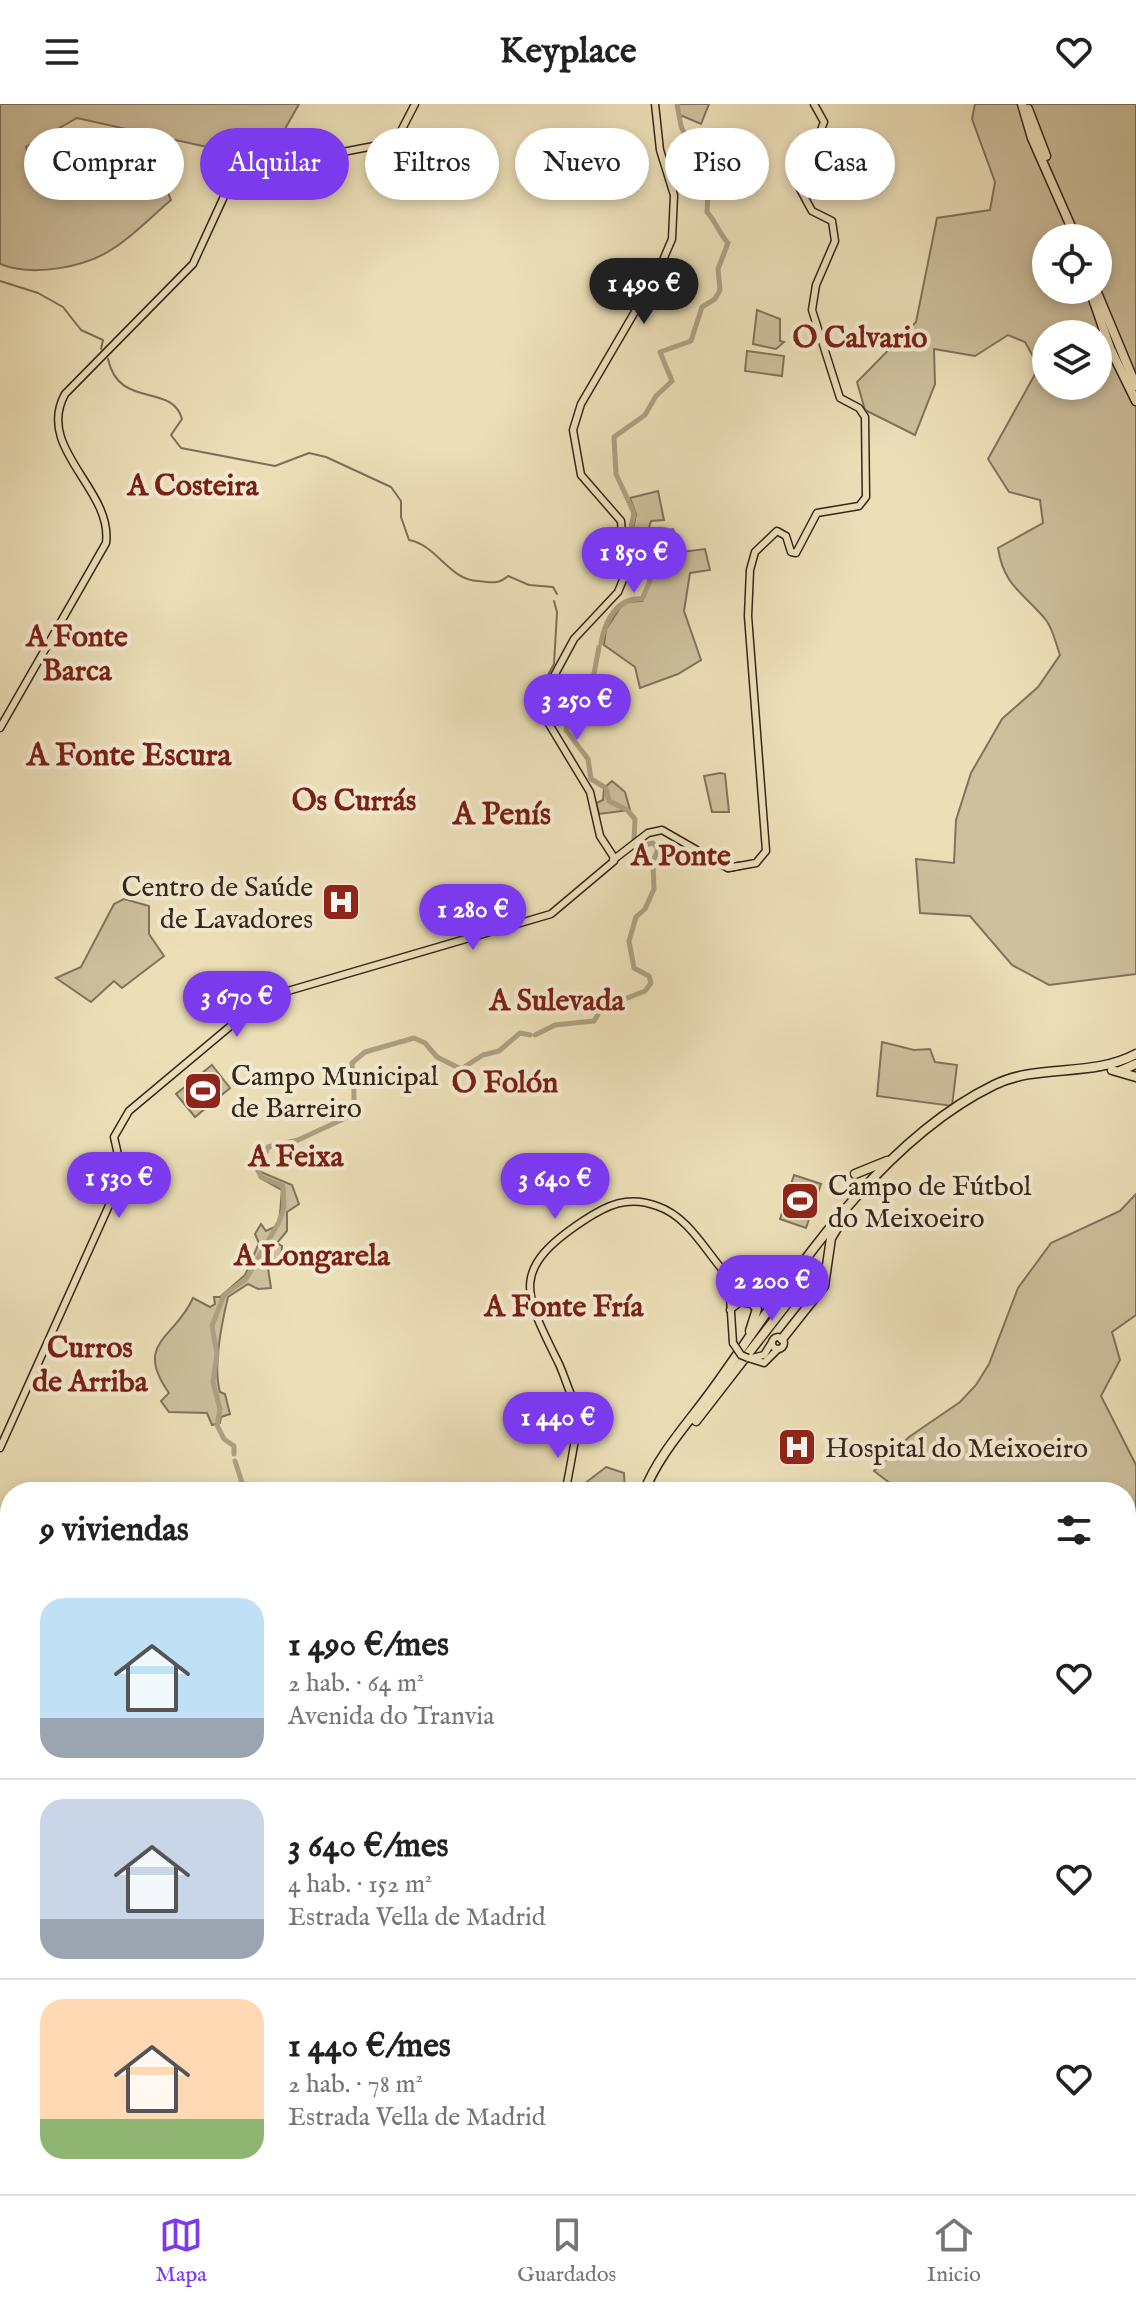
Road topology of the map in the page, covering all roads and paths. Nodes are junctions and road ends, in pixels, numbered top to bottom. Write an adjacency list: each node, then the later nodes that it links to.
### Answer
1 (415, 104): 10 (main road)
2 (655, 104): 11 (main road)
3 (814, 104): 11 (main road)
4 (1024, 104): 5 (highway)
5 (1072, 224)
6 (1097, 304): 9 (highway)
7 (1099, 304): 8 (highway)
8 (1136, 386)
9 (1136, 401)
10 (0, 728)
11 (615, 858): 32 (main road)
12 (1136, 1059): 13 (highway); 16 (highway)
13 (1115, 1071): 14 (highway); 19 (highway)
14 (1136, 1077)
15 (981, 1087): 16 (highway)
16 (960, 1106): 17 (highway)
17 (901, 1152): 18 (highway); 31 (highway)
18 (855, 1174)
19 (839, 1225): 23 (highway); 30 (highway)
20 (728, 1278): 21 (main road); 24 (main road); 33 (main road)
21 (739, 1288): 24 (main road); 24 (main road)
22 (780, 1290): 25 (highway)
23 (818, 1293): 26 (highway); 30 (highway)
24 (735, 1298): 25 (highway); 29 (main road, bridge)
25 (750, 1331): 31 (highway)
26 (782, 1339): 27 (main road); 28 (main road)
27 (772, 1342): 28 (main road); 29 (main road)
28 (778, 1349): 29 (main road)
29 (752, 1360)
30 (693, 1424): 35 (highway)
31 (678, 1437): 34 (highway)
32 (0, 1448)
33 (567, 1482)
34 (652, 1482)
35 (653, 1482)

